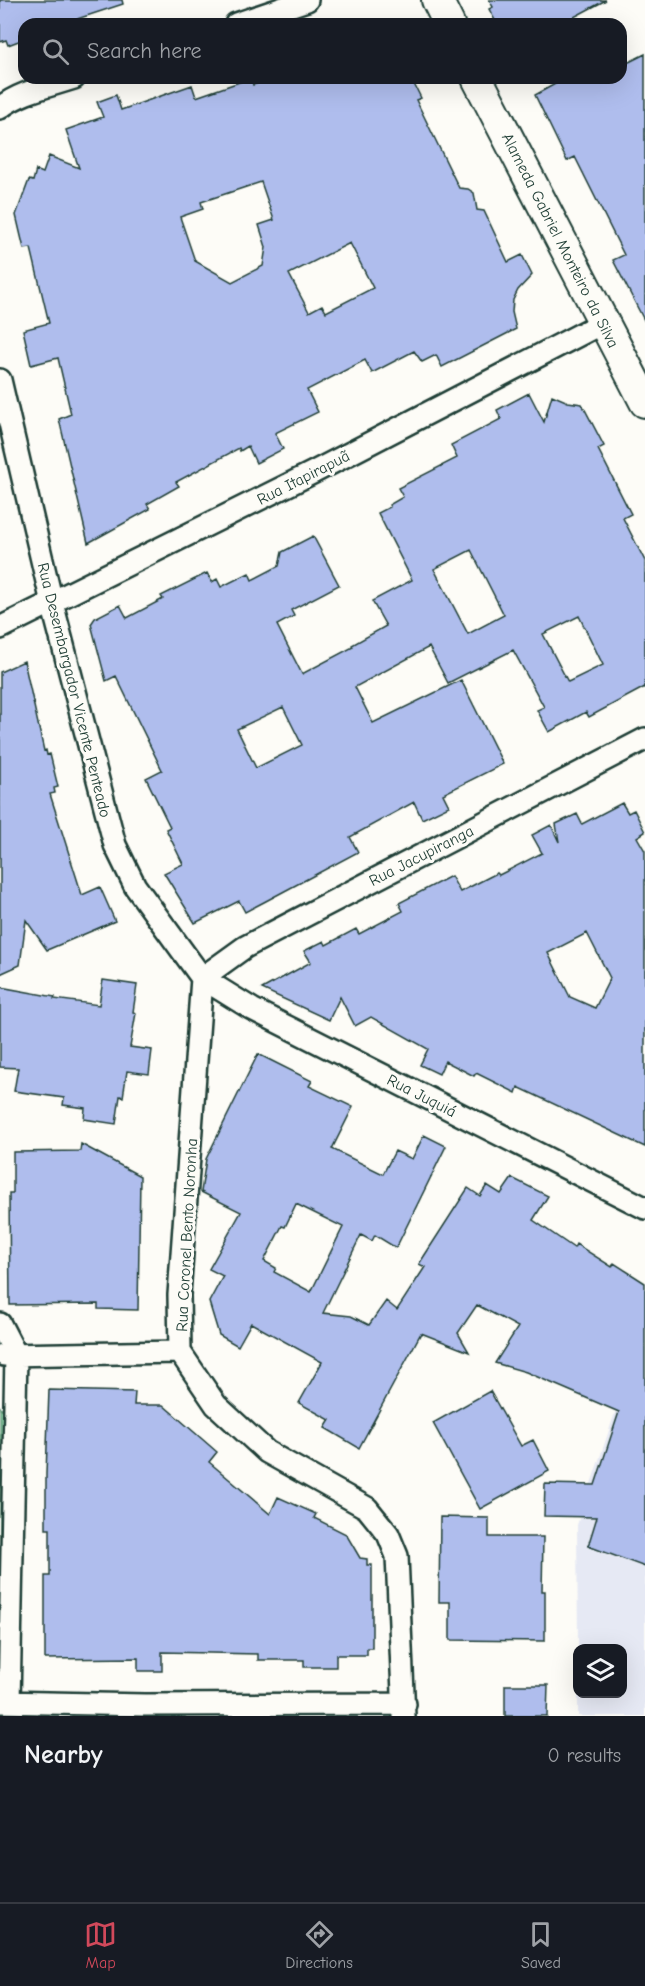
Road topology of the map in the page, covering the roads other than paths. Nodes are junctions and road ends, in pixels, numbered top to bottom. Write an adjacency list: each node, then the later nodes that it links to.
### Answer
1 (307, 0): 3 (street)
2 (437, 0): 4 (street)
3 (254, 18)
4 (446, 18)
5 (56, 84): 7 (street)
6 (480, 84): 8 (street, Alameda Gabriel Monteiro da Silva)
7 (0, 108)
8 (604, 322): 10 (street, Alameda Gabriel Monteiro da Silva); 11 (street, Rua Itapirapuã)
9 (0, 380): 11 (street, Rua Desembargador Vicente Penteado)
10 (645, 402)
11 (52, 603): 12 (street, Rua Itapirapuã); 14 (street, Rua Desembargador Vicente Penteado)
12 (0, 628)
13 (645, 739): 14 (street, Rua Jacupiranga)
14 (202, 978): 15 (street, Rua Juquiá); 17 (street, Rua Coronel Bento Noronha)
15 (645, 1208)
16 (0, 1324): 18 (street)
17 (180, 1352): 18 (street); 21 (street, Rua Coronel Bento Noronha)
18 (8, 1355): 19 (street)
19 (6, 1527): 20 (street)
20 (5, 1702): 22 (street)
21 (405, 1710): 22 (street)
22 (145, 1711)

